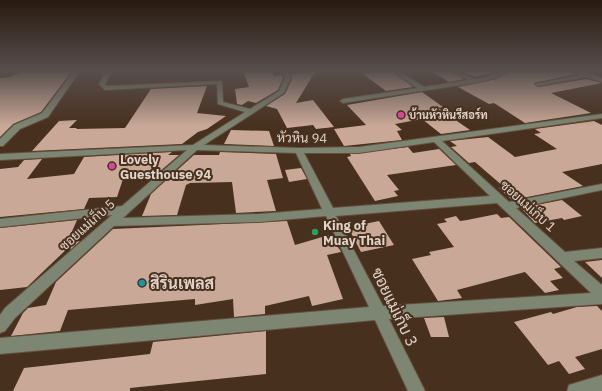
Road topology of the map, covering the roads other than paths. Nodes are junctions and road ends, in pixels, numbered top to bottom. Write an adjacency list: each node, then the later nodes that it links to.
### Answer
1 (64, 89): 9 (street)
2 (220, 89): 6 (street)
3 (283, 89): 6 (street, ซอยแม่เก็บ 5)
4 (414, 89): 5 (street)
5 (343, 101)
6 (252, 112): 10 (street, ซอยแม่เก็บ 5)
7 (602, 116): 8 (street, หัวหิน 94)
8 (435, 139): 11 (street, หัวหิน 94); 14 (street, ซอยแม่เก็บ 1)
9 (0, 144)
10 (196, 147): 11 (street, หัวหิน 94); 12 (street, หัวหิน 94); 15 (street, ซอยแม่เก็บ 5)
11 (299, 151): 16 (street, ซอยแม่เก็บ 3)
12 (0, 157)
13 (602, 187): 14 (street)
14 (503, 202): 16 (street); 20 (street, ซอยแม่เก็บ 1)
15 (124, 210): 17 (street, ซอยแม่เก็บ 5); 18 (street)
16 (329, 212): 17 (street); 23 (street, ซอยแม่เก็บ 3)
17 (111, 222): 24 (street, ซอยแม่เก็บ 5)
18 (0, 223)
19 (602, 253): 20 (street)
20 (563, 257): 21 (street, ซอยแม่เก็บ 1)
21 (602, 294)
22 (602, 298): 23 (street)
23 (379, 313): 25 (street); 27 (street, ซอยแม่เก็บ 3)
24 (0, 326)
25 (0, 346)
26 (602, 383): 28 (street)
27 (417, 391)
28 (576, 391)

